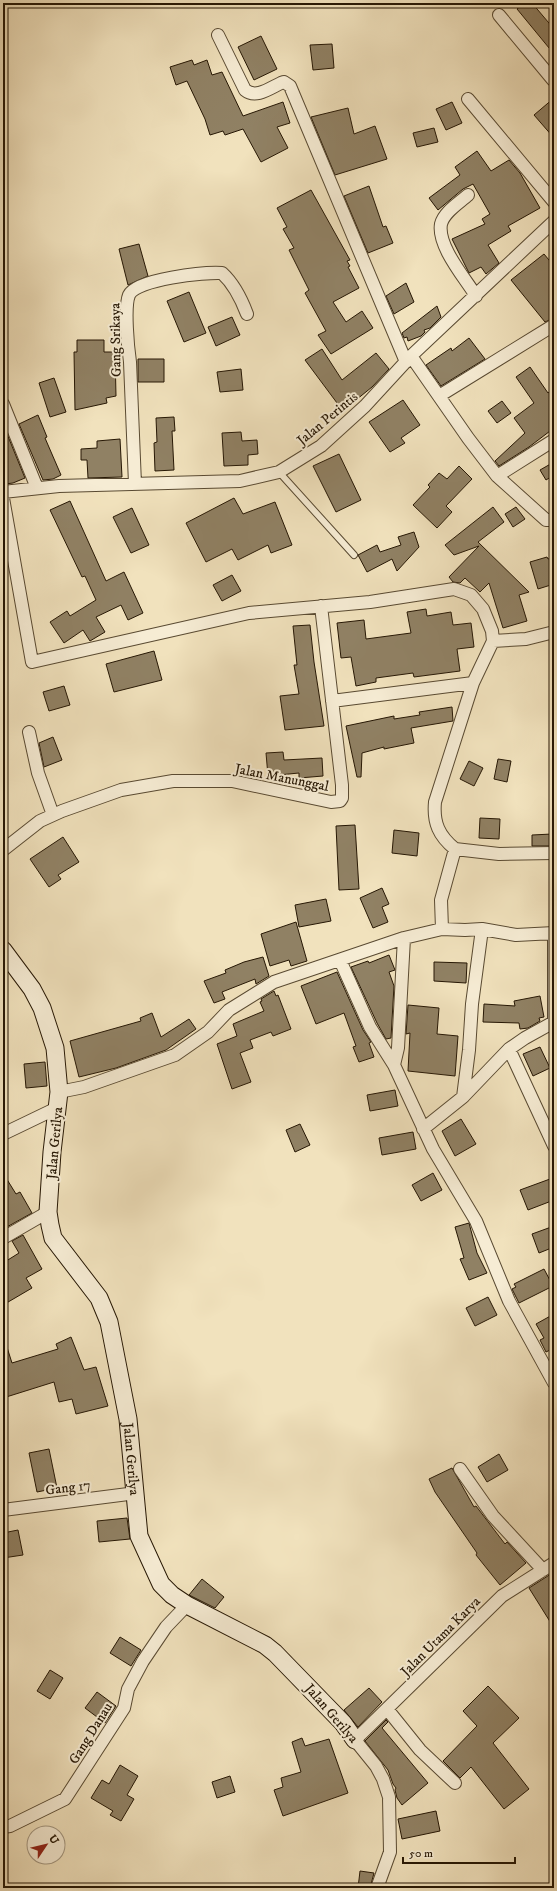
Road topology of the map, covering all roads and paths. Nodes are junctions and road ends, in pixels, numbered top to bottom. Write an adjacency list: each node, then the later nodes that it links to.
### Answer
1 (499, 14): 3 (street)
2 (218, 35): 11 (street)
3 (554, 80)
4 (468, 99): 6 (street)
5 (468, 195): 8 (street)
6 (554, 202)
7 (554, 221): 8 (street, Jalan Perintis)
8 (476, 296): 11 (street, Jalan Perintis)
9 (247, 314): 17 (street, Gang Srikaya)
10 (554, 325): 12 (street)
11 (409, 359): 12 (street); 15 (street, Jalan Perintis)
12 (439, 396): 16 (street)
13 (3, 404): 18 (street)
14 (554, 440): 16 (street)
15 (280, 472): 17 (street, Jalan Perintis); 22 (lane)
16 (497, 476): 21 (street)
17 (135, 484): 18 (street, Jalan Perintis)
18 (37, 488): 19 (street, Jalan Perintis)
19 (3, 492)
20 (3, 498): 23 (street)
21 (554, 520)
22 (354, 555)
23 (321, 606): 25 (street); 27 (street)
24 (554, 632): 25 (street)
25 (493, 641): 26 (street)
26 (473, 683): 27 (street); 30 (street)
27 (332, 701): 29 (street, Jalan Manunggal)
28 (29, 732): 29 (street)
29 (53, 815): 31 (street, Jalan Manunggal)
30 (455, 849): 32 (street); 33 (street)
31 (3, 850)
32 (554, 853)
33 (442, 929): 34 (street); 36 (street)
34 (482, 929): 35 (street); 42 (street)
35 (554, 933): 39 (street)
36 (404, 938): 38 (street); 41 (street)
37 (3, 950): 43 (street, Jalan Gerilya)
38 (340, 960): 41 (street); 43 (street)
39 (554, 1022): 40 (street)
40 (509, 1049): 42 (street); 46 (street)
41 (394, 1065): 44 (street)
42 (463, 1097): 44 (street)
43 (58, 1100): 45 (street); 47 (street, Jalan Gerilya)
44 (423, 1129): 49 (street)
45 (3, 1134)
46 (554, 1146)
47 (48, 1212): 48 (street); 51 (street, Jalan Gerilya)
48 (3, 1238)
49 (554, 1383)
50 (460, 1469): 54 (street)
51 (136, 1493): 52 (street, Gang 17); 55 (street, Jalan Gerilya)
52 (3, 1510)
53 (554, 1563): 54 (street, Jalan Utama Karya)
54 (543, 1570): 56 (street, Jalan Utama Karya)
55 (187, 1606): 57 (street, Jalan Gerilya); 59 (street, Gang Danau)
56 (387, 1709): 57 (street, Jalan Utama Karya); 58 (street)
57 (355, 1740): 60 (street, Jalan Gerilya)
58 (455, 1783)
59 (3, 1827)
60 (377, 1888)

